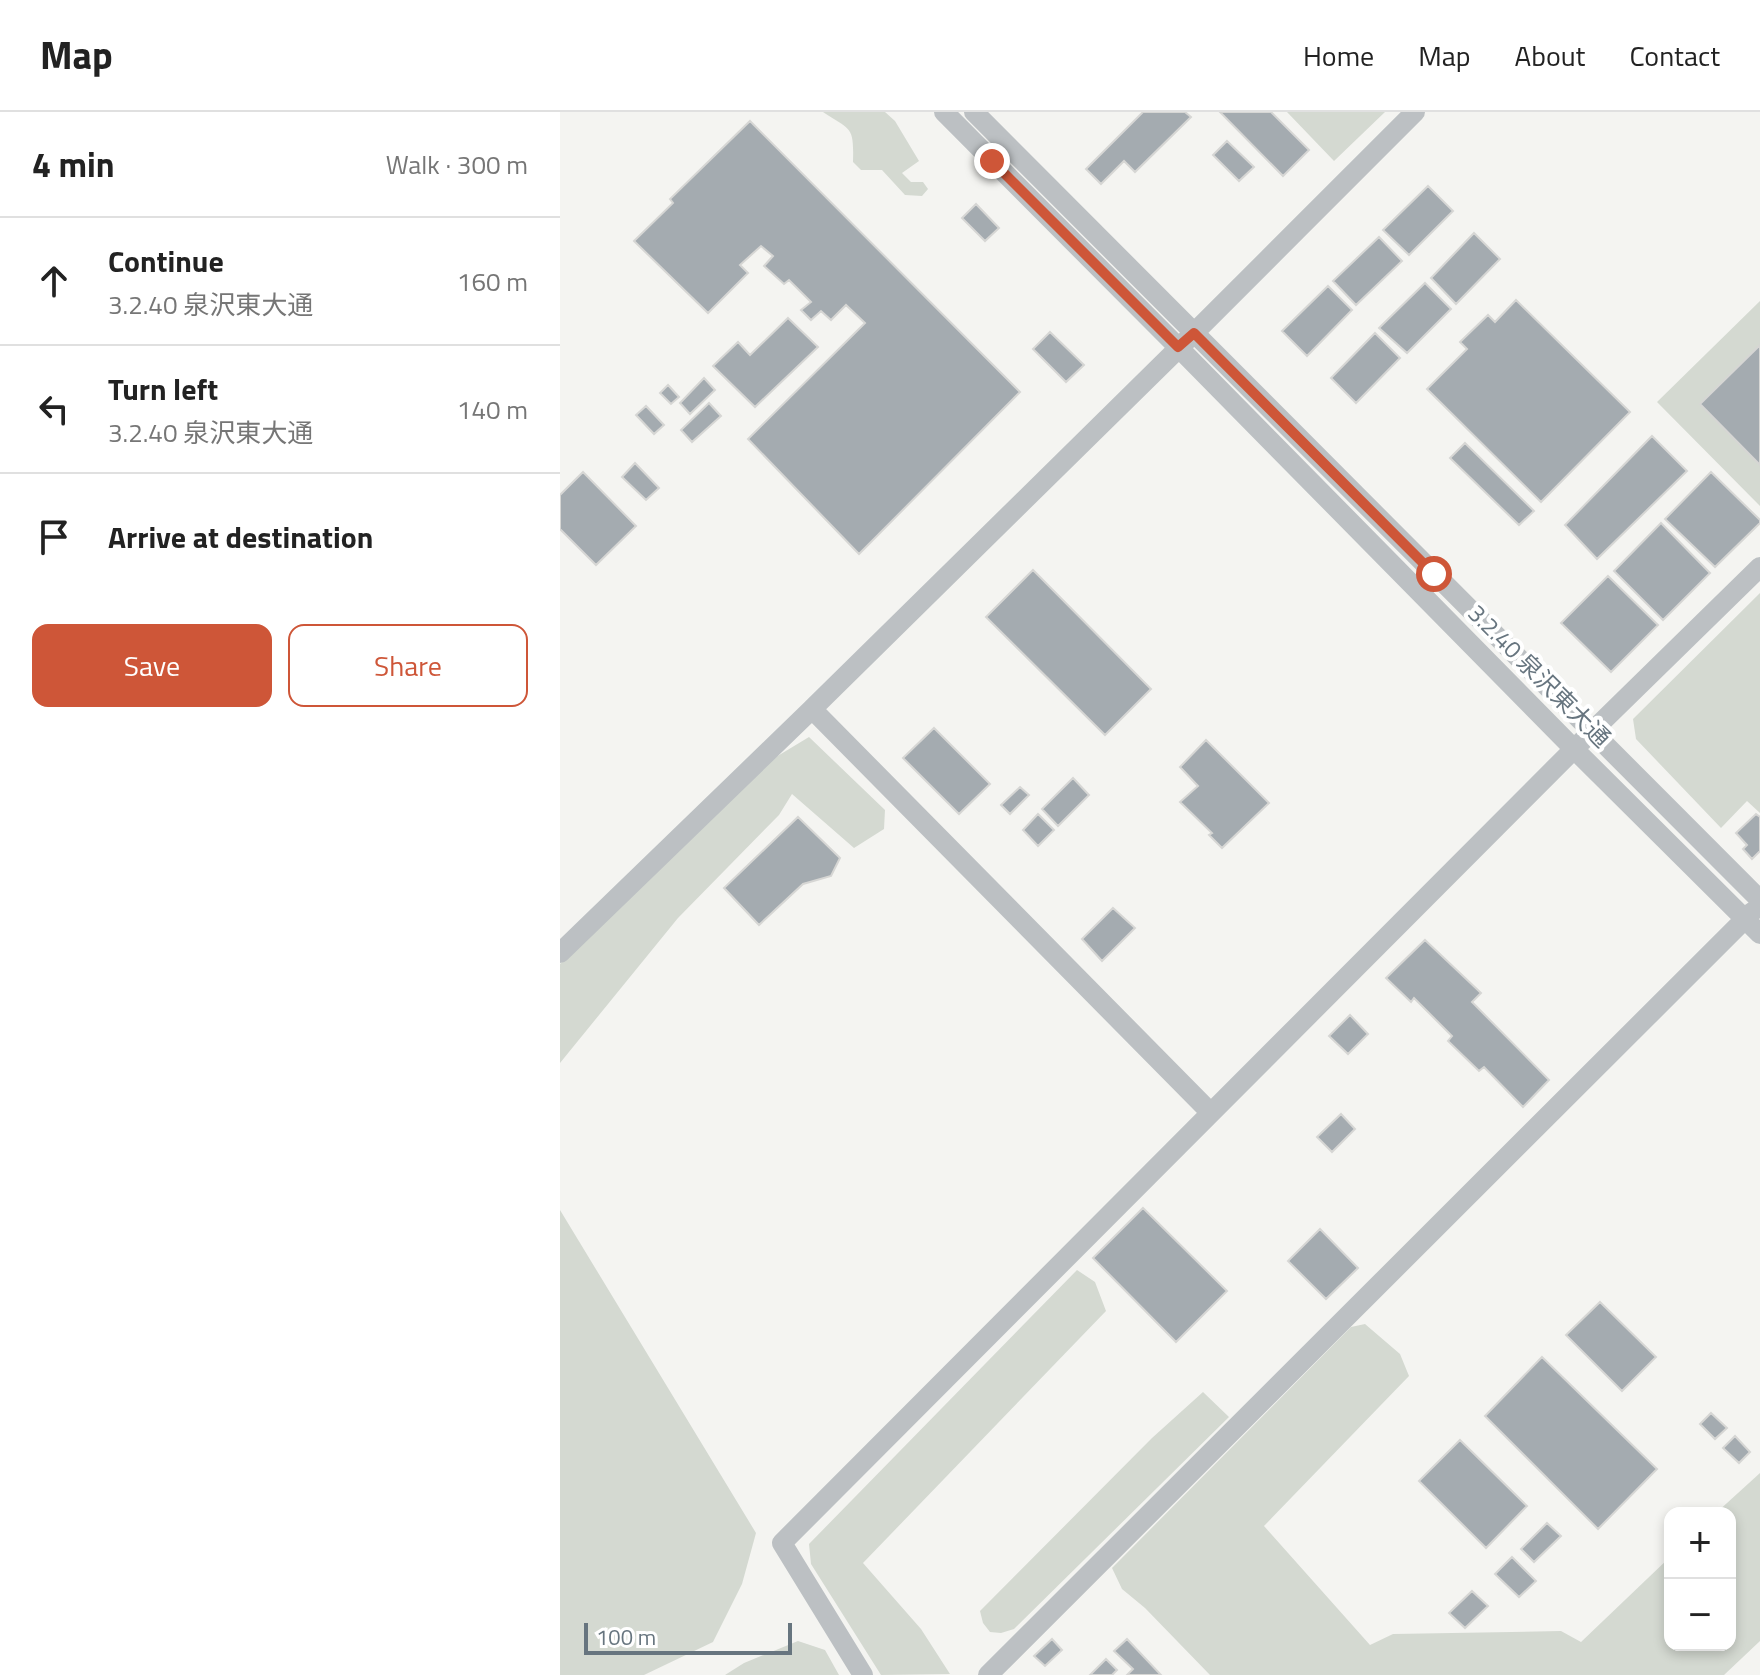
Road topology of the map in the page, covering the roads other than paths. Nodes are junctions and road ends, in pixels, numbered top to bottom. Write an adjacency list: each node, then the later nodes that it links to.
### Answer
1 (944, 112): 5 (street, 3.2.40 泉沢東大通)
2 (974, 112): 4 (street, 3.2.40 泉沢東大通)
3 (1415, 112): 4 (street)
4 (1194, 333): 5 (street); 8 (street, 3.2.40 泉沢東大通)
5 (1178, 347): 7 (street); 9 (street, 3.2.40 泉沢東大通)
6 (1760, 567): 8 (street)
7 (812, 709): 13 (street); 14 (street)
8 (1592, 732): 9 (street); 10 (street, 3.2.40 泉沢東大通)
9 (1574, 749): 11 (street, 3.2.40 泉沢東大通); 14 (street)
10 (1760, 902): 11 (street)
11 (1745, 919): 12 (street, 3.2.40 泉沢東大通); 16 (street)
12 (1760, 934)
13 (560, 953)
14 (1211, 1113): 15 (street)
15 (863, 1675)
16 (988, 1675)

